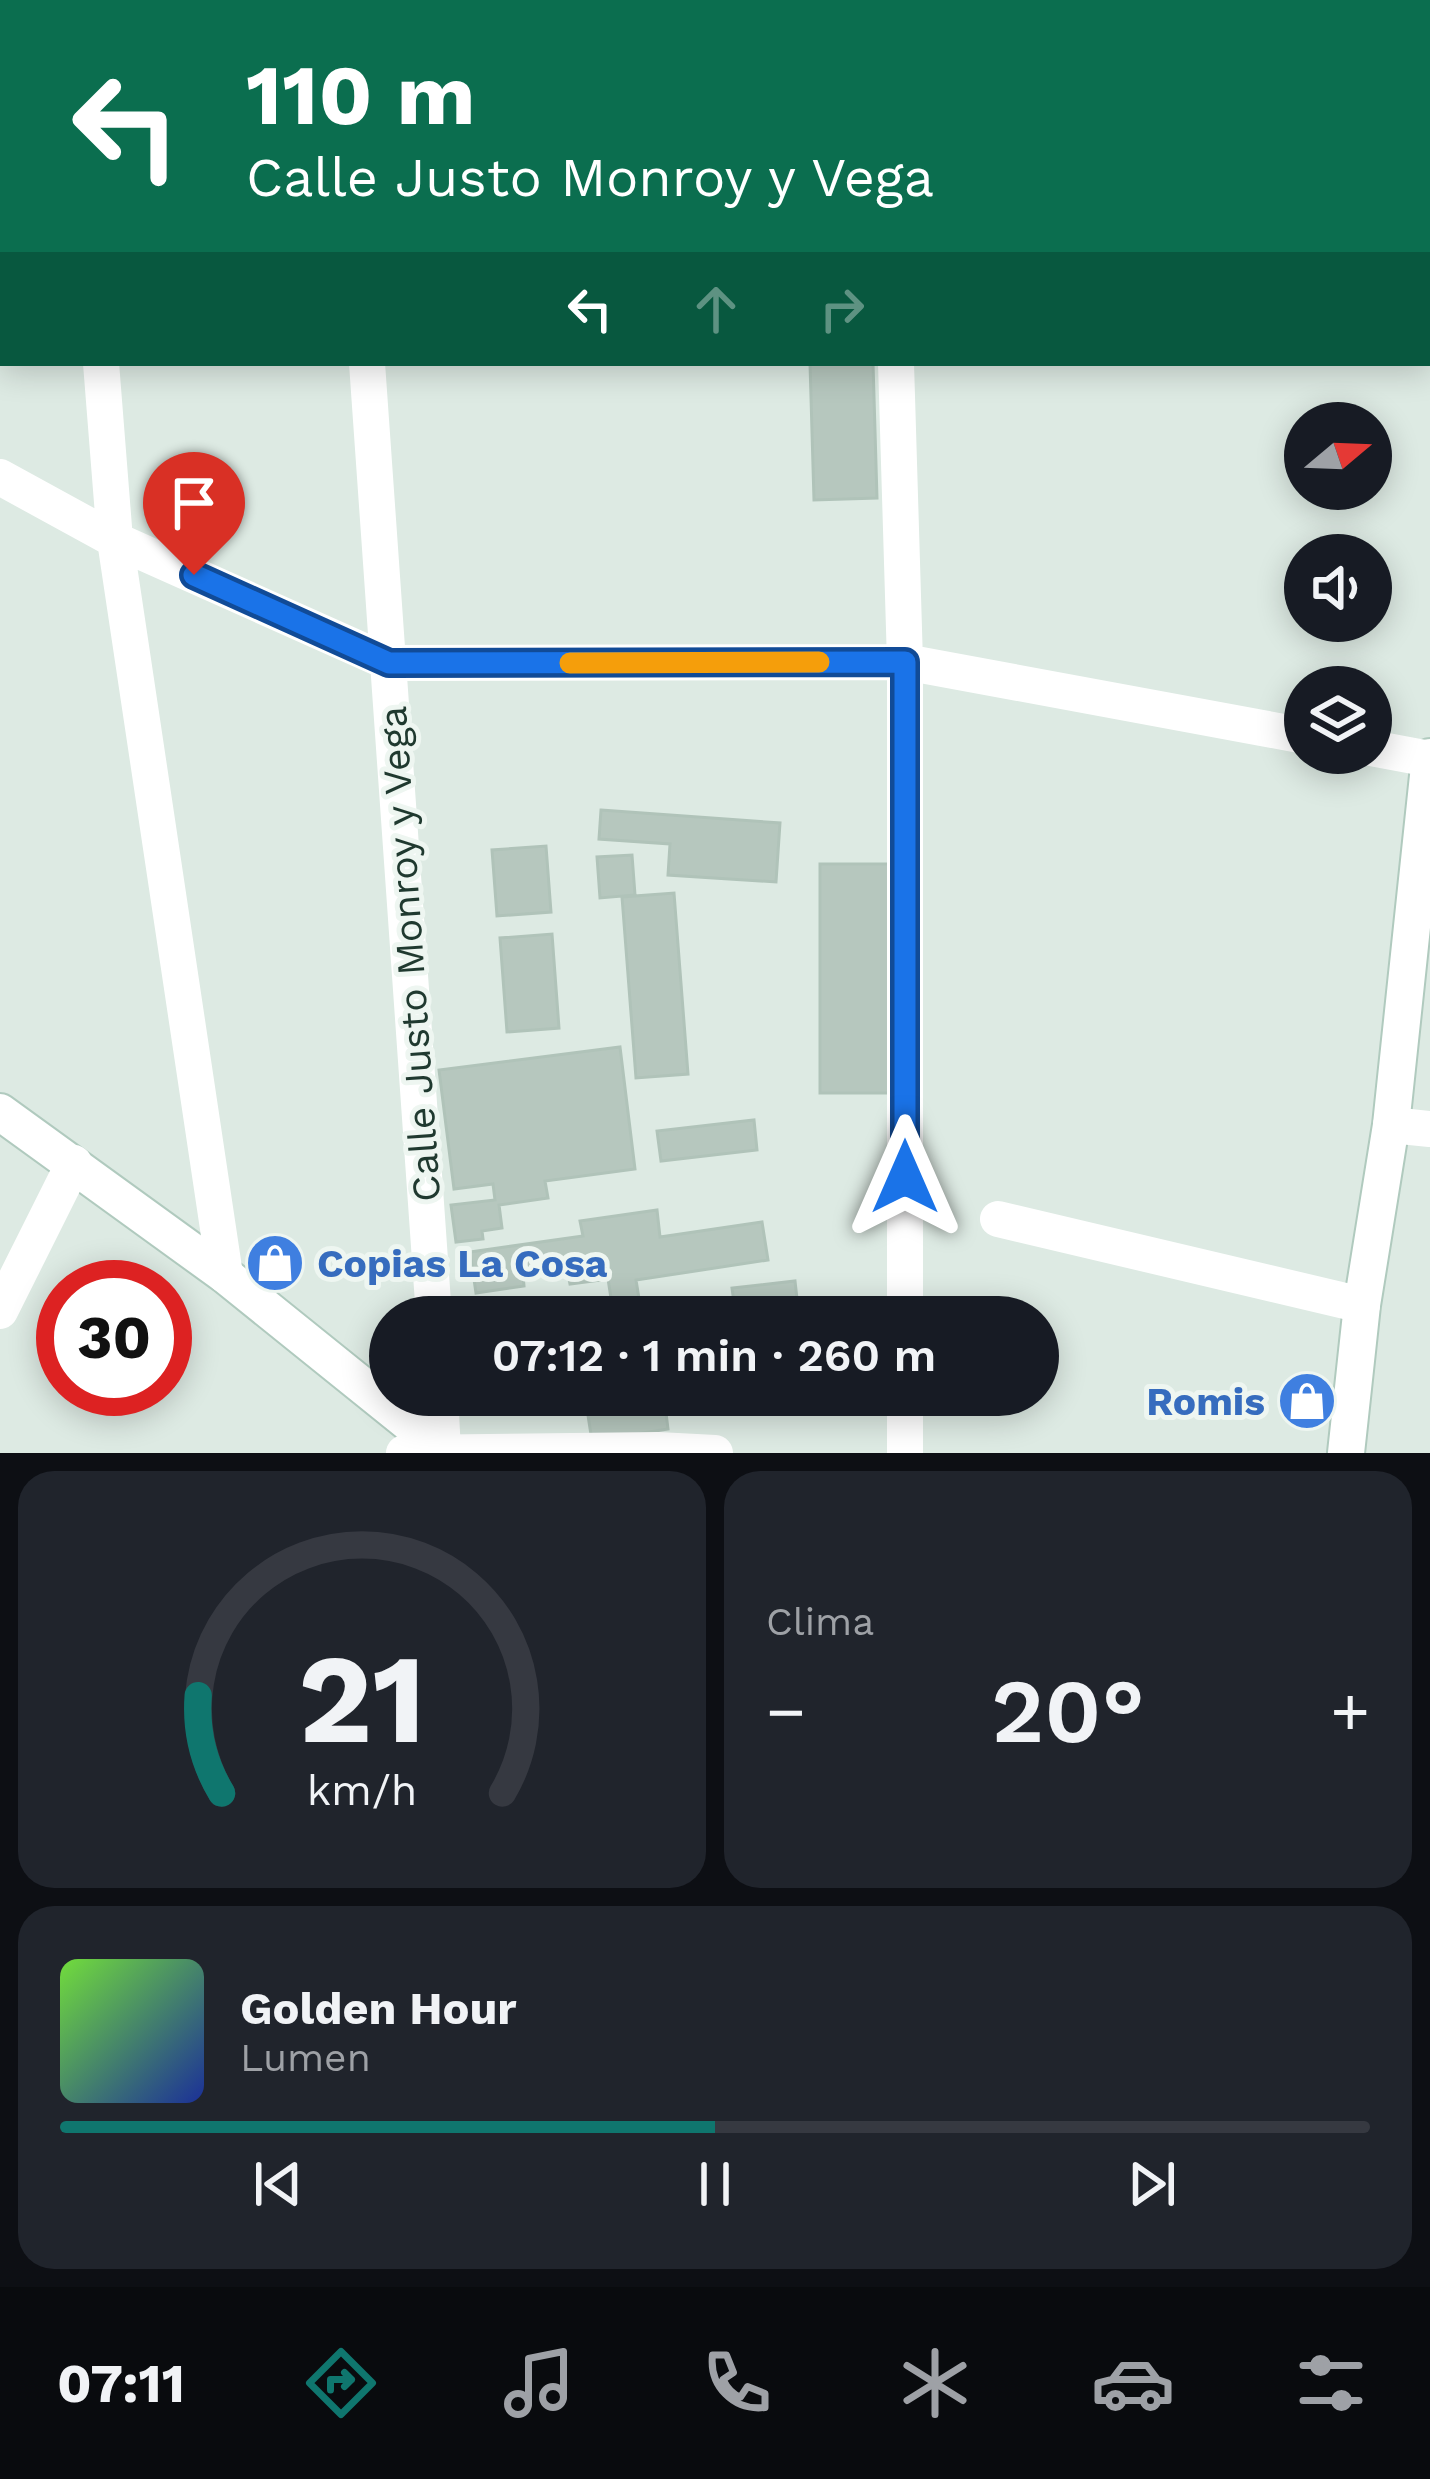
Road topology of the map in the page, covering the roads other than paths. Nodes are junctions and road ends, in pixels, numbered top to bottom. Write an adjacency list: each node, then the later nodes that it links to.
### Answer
1 (101, 366): 5 (street)
2 (367, 366): 7 (street, Calle Justo Monroy y Vega)
3 (896, 366): 6 (street)
4 (0, 477): 5 (street, Calle Justo Monroy y Vega)
5 (115, 540): 7 (street, Calle Justo Monroy y Vega); 16 (street)
6 (905, 662): 7 (street, Calle Justo Monroy y Vega); 8 (street, Calle Justo Monroy y Vega); 18 (street)
7 (389, 663): 17 (street, Calle Justo Monroy y Vega)
8 (1284, 732)
9 (1392, 752): 10 (street)
10 (1430, 758): 12 (street)
11 (0, 1112): 14 (street)
12 (1390, 1125): 13 (street); 19 (street)
13 (1430, 1129)
14 (74, 1163): 16 (street); 20 (street)
15 (998, 1219): 19 (street)
16 (225, 1275): 23 (street)
17 (433, 1296)
18 (905, 1296)
19 (1362, 1305): 27 (street)
20 (0, 1311)
21 (442, 1416): 23 (street)
22 (905, 1416): 26 (street)
23 (445, 1452): 24 (street); 25 (street)
24 (404, 1453)
25 (715, 1453)
26 (905, 1453)
27 (1346, 1453)

